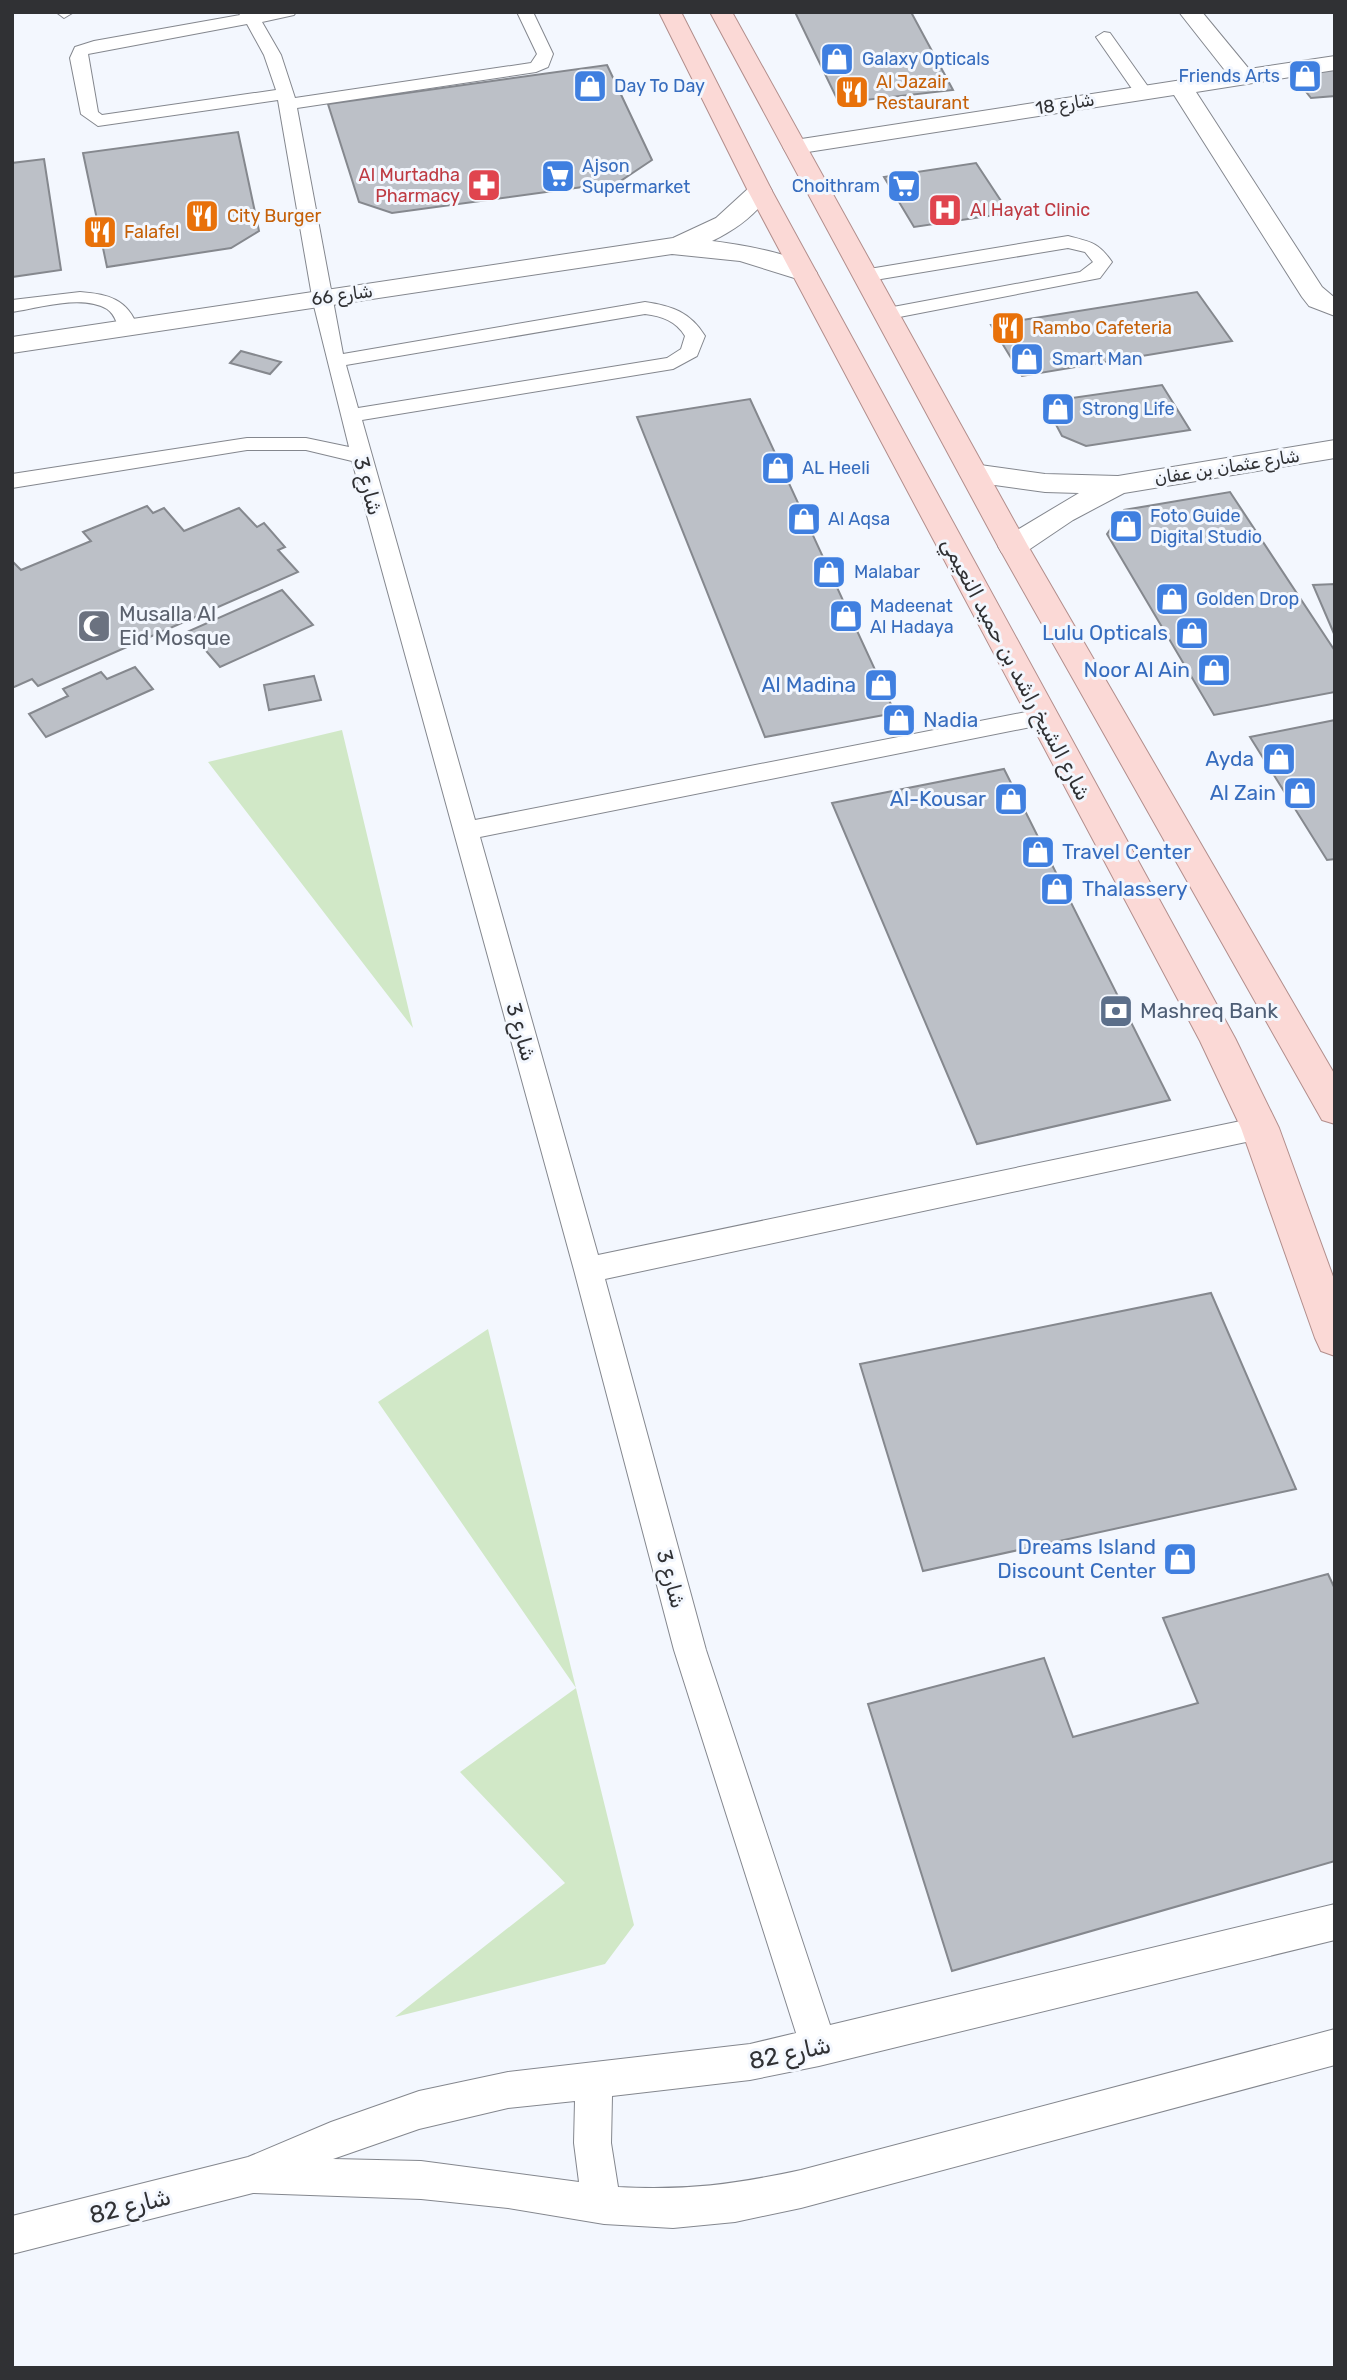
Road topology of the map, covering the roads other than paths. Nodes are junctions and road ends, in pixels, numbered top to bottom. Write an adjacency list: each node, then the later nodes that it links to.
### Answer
1 (288, 12): 6 (lane)
2 (525, 12): 12 (lane)
3 (670, 12): 14 (main road, شارع الشيخ راشد بن حميد النعيمي)
4 (721, 12): 13 (main road)
5 (1190, 12): 9 (street)
6 (249, 15): 12 (lane, شارع 3); 12 (lane)
7 (1104, 37): 11 (lane)
8 (1335, 63): 9 (street, شارع 18)
9 (1242, 76): 10 (street, شارع 18)
10 (1180, 86): 11 (street, شارع 18); 20 (street)
11 (1143, 92): 13 (street, شارع 18)
12 (287, 99): 18 (lane, شارع 3)
13 (795, 147): 17 (main road)
14 (760, 191): 15 (street, شارع 66); 16 (main road, شارع الشيخ راشد بن حميد النعيمي)
15 (672, 246): 16 (street, شارع 66); 18 (street, شارع 66)
16 (804, 273): 32 (main road, شارع الشيخ راشد بن حميد النعيمي)
17 (863, 276): 21 (main road); 21 (lane)
18 (321, 298): 22 (street, شارع 66); 24 (lane, شارع 3)
19 (12, 306): 22 (lane)
20 (1335, 308)
21 (884, 314): 28 (main road)
22 (128, 328): 23 (street, شارع 66)
23 (12, 345)
24 (335, 361): 25 (lane, شارع 3); 25 (lane)
25 (349, 416): 27 (lane, شارع 3)
26 (1335, 449): 30 (street, شارع عثمان بن عفان)
27 (359, 456): 29 (lane); 33 (lane, شارع 3)
28 (973, 473): 30 (street, شارع عثمان بن عفان); 31 (main road)
29 (12, 481)
30 (1118, 485): 31 (street, شارع عثمان بن عفان)
31 (1013, 546): 34 (main road)
32 (1041, 717): 33 (lane); 35 (main road, شارع الشيخ راشد بن حميد النعيمي)
33 (464, 831): 36 (lane, شارع 3)
34 (1335, 1109)
35 (1260, 1128): 36 (lane); 37 (main road, شارع الشيخ راشد بن حميد النعيمي)
36 (588, 1270): 40 (lane, شارع 3)
37 (1335, 1338)
38 (1335, 1922): 40 (lane, شارع 82)
39 (1335, 2047): 43 (lane, شارع 82)
40 (819, 2048): 41 (lane, شارع 82)
41 (596, 2080): 42 (lane, شارع 82); 43 (lane)
42 (248, 2176): 43 (lane, شارع 82); 44 (lane, شارع 82)
43 (604, 2205)
44 (12, 2235)

